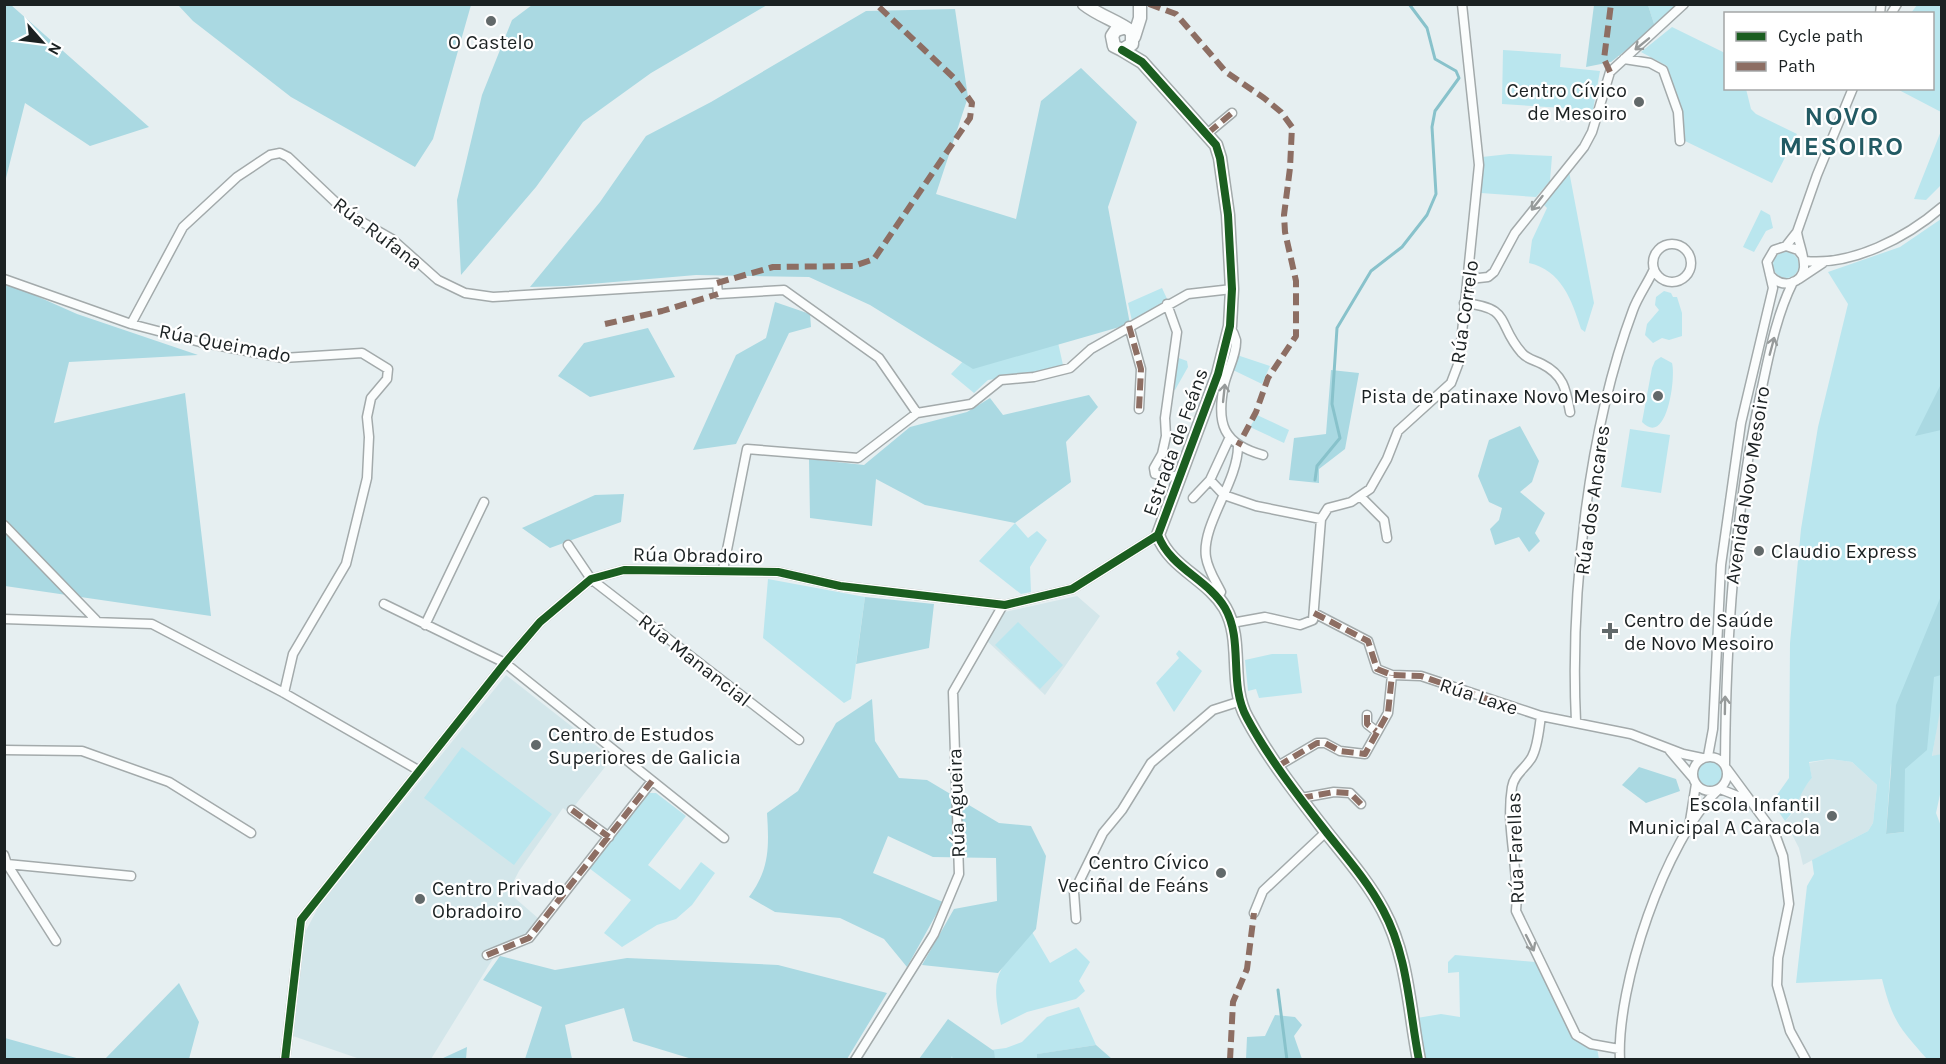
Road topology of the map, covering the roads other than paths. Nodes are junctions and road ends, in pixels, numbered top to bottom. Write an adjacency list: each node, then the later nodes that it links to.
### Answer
1 (1084, 4): 5 (street, Estrada de Feáns)
2 (1140, 4): 6 (street)
3 (1462, 4): 23 (street, Rúa Correlo)
4 (1684, 4): 9 (street, one-way to 9)
5 (1097, 15): 6 (street, Estrada de Feáns); 7 (street, Estrada de Feáns)
6 (1130, 34): 7 (street); 8 (street); 10 (street, Estrada de Feáns)
7 (1112, 40): 8 (street, Estrada de Feáns)
8 (1122, 50): 10 (street, Estrada de Feáns)
9 (1624, 58): 14 (street); 23 (street, one-way to 23)
10 (1142, 62): 13 (street, Estrada de Feáns)
11 (1852, 90): 16 (street)
12 (1232, 113): 13 (street)
13 (1208, 133): 27 (street, Estrada de Feáns)
14 (1680, 141)
15 (1941, 207): 19 (street)
16 (1797, 232): 17 (street); 18 (street)
17 (1786, 246): 18 (street); 21 (street)
18 (1803, 258): 19 (street); 25 (street)
19 (1823, 263): 25 (street)
20 (1654, 269): 24 (street); 24 (street, Rúa dos Ancares); 26 (street, Rúa dos Ancares)
21 (1770, 274): 25 (street); 71 (street, Avenida Novo Mesoiro)
22 (4, 279): 30 (street, Rúa Queimado)
23 (1470, 279): 28 (street, Rúa Correlo)
24 (1662, 279): 26 (street, Rúa dos Ancares)
25 (1796, 281): 73 (street, Avenida Novo Mesoiro, one-way to 25)
26 (1646, 285): 66 (street, Rúa dos Ancares)
27 (1232, 289): 29 (street); 32 (street, Estrada de Feáns)
28 (1464, 303): 34 (street); 42 (street, Rúa Correlo)
29 (1167, 304): 31 (street); 39 (street)
30 (131, 324): 35 (street, Rúa Rufana); 62 (street, Rúa Queimado)
31 (1129, 326): 33 (street); 35 (street)
32 (1230, 326): 36 (street, one-way to 32); 39 (street, Estrada de Feáns)
33 (1139, 408)
34 (1570, 412)
35 (917, 413): 50 (street)
36 (1229, 439): 37 (street); 40 (street)
37 (1238, 446): 38 (street); 41 (street)
38 (1263, 455)
39 (1182, 475): 47 (street, Estrada de Feáns)
40 (1210, 480): 41 (street); 43 (street)
41 (1224, 495): 45 (street); 52 (street)
42 (1361, 497): 45 (street); 48 (street)
43 (1193, 498)
44 (484, 502): 59 (street)
45 (1322, 519): 55 (street)
46 (4, 525): 57 (street)
47 (1158, 535): 52 (street, Estrada de Feáns); 54 (street, Rúa Obradoiro)
48 (1388, 538)
49 (568, 545): 51 (street, Rúa Manancial)
50 (723, 570): 51 (street, Rúa Obradoiro); 54 (street, Rúa Obradoiro)
51 (591, 579): 60 (street, Rúa Obradoiro); 68 (street, Rúa Manancial)
52 (1217, 597): 58 (street, Estrada de Feáns)
53 (384, 604): 59 (street)
54 (1003, 605): 95 (street, Rúa Agueira)
55 (1314, 613): 58 (street); 61 (street)
56 (4, 619): 57 (street)
57 (96, 620): 62 (street)
58 (1232, 623): 63 (street, Estrada de Feáns)
59 (425, 625): 60 (street)
60 (505, 663): 74 (street, Rúa Obradoiro); 75 (street)
61 (1392, 675): 65 (street, Rúa Laxe); 67 (street)
62 (284, 693): 74 (street)
63 (1241, 701): 72 (street, Estrada de Feáns); 90 (street)
64 (1367, 715): 67 (street)
65 (1541, 716): 66 (street, Rúa Laxe); 93 (street, Rúa Farellas, one-way to 93)
66 (1576, 722): 69 (street, Rúa Laxe)
67 (1376, 731): 72 (street)
68 (799, 740)
69 (1668, 749): 71 (street, Rúa Laxe); 76 (street, Rúa Laxe)
70 (4, 750): 84 (street)
71 (1705, 757): 73 (street); 76 (street)
72 (1278, 766): 78 (street, Estrada de Feáns)
73 (1726, 766): 77 (street); 79 (street)
74 (418, 770): 94 (street, Rúa Obradoiro)
75 (652, 781): 85 (street); 86 (street)
76 (1695, 782): 77 (street); 82 (street)
77 (1719, 789): 79 (street); 82 (street)
78 (1301, 798): 80 (street); 83 (street, Estrada de Feáns)
79 (1750, 801): 98 (street)
80 (1361, 804)
81 (572, 810): 85 (street)
82 (1690, 821): 93 (street)
83 (1326, 831): 89 (street); 96 (street, Estrada de Feáns)
84 (251, 833)
85 (609, 837): 92 (street)
86 (724, 838)
87 (6, 860): 88 (street); 91 (street)
88 (131, 876)
89 (1254, 912)
90 (1076, 919)
91 (56, 941)
92 (487, 955)
93 (1619, 1049): 97 (street)
94 (285, 1059)
95 (855, 1059)
96 (1419, 1059)
97 (1620, 1059)
98 (1806, 1059)

